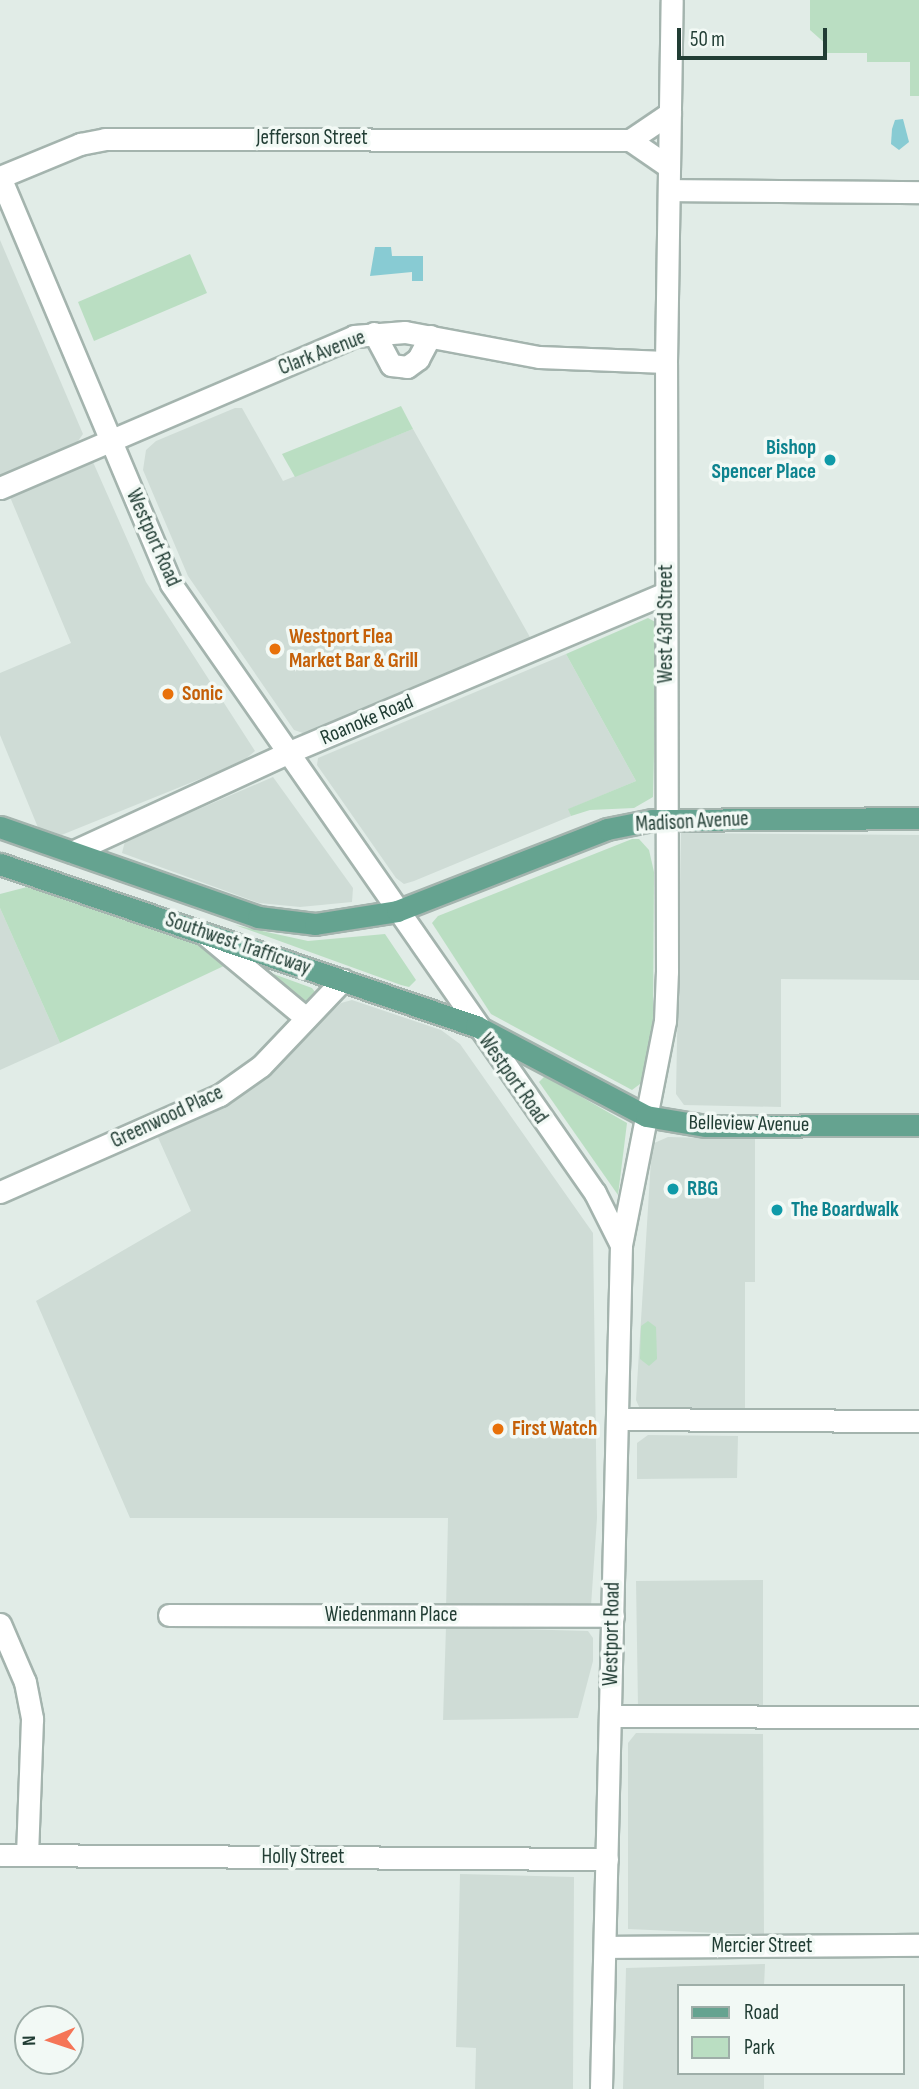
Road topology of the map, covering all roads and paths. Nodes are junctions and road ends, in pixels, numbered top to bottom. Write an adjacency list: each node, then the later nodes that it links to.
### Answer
1 (673, 0): 2 (street, West 43rd Street)
2 (670, 113): 3 (street); 4 (street, West 43rd Street)
3 (630, 141): 4 (street); 5 (street, Jefferson Street)
4 (669, 167): 6 (street, West 43rd Street)
5 (0, 177): 11 (street, Westport Road)
6 (669, 190): 7 (street); 10 (street, West 43rd Street)
7 (919, 192)
8 (374, 333): 9 (street, Clark Avenue); 9 (street); 11 (street, Clark Avenue)
9 (430, 336): 10 (street, Clark Avenue)
10 (666, 362): 13 (street, West 43rd Street)
11 (111, 441): 12 (street, Clark Avenue); 14 (street, Westport Road)
12 (0, 488)
13 (666, 593): 14 (street, Roanoke Road); 16 (street, West 43rd Street)
14 (287, 753): 18 (street, Roanoke Road); 22 (street, Westport Road)
15 (919, 818): 16 (main road, Madison Avenue)
16 (667, 819): 22 (main road, Madison Avenue); 27 (street, West 43rd Street)
17 (0, 827): 18 (main road, Southwest Trafficway)
18 (72, 852): 22 (main road, Southwest Trafficway)
19 (0, 864): 20 (main road, Southwest Trafficway)
20 (22, 871): 21 (street); 23 (main road, Southwest Trafficway)
21 (0, 879)
22 (397, 911): 26 (street, Westport Road)
23 (205, 933): 24 (main road, Southwest Trafficway); 25 (street)
24 (343, 980): 25 (street, Greenwood Place); 26 (main road, Southwest Trafficway)
25 (306, 1018): 29 (street, Greenwood Place)
26 (476, 1026): 27 (main road, Belleview Avenue); 30 (street, Westport Road)
27 (646, 1116): 28 (main road, Belleview Avenue); 30 (street, West 43rd Street)
28 (919, 1125)
29 (0, 1192)
30 (621, 1245): 31 (street, Westport Road)
31 (617, 1419): 32 (street); 34 (street, Westport Road)
32 (919, 1421)
33 (169, 1615): 34 (street, Wiedenmann Place)
34 (612, 1616): 36 (street, Westport Road)
35 (0, 1624): 39 (street)
36 (610, 1716): 37 (street); 40 (street, Westport Road)
37 (919, 1717)
38 (0, 1855): 39 (street, Holly Street)
39 (27, 1855): 40 (street, Holly Street)
40 (607, 1859): 42 (street, Westport Road)
41 (919, 1945): 42 (street, Mercier Street)
42 (605, 1947): 43 (street, Westport Road)
43 (601, 2089)

